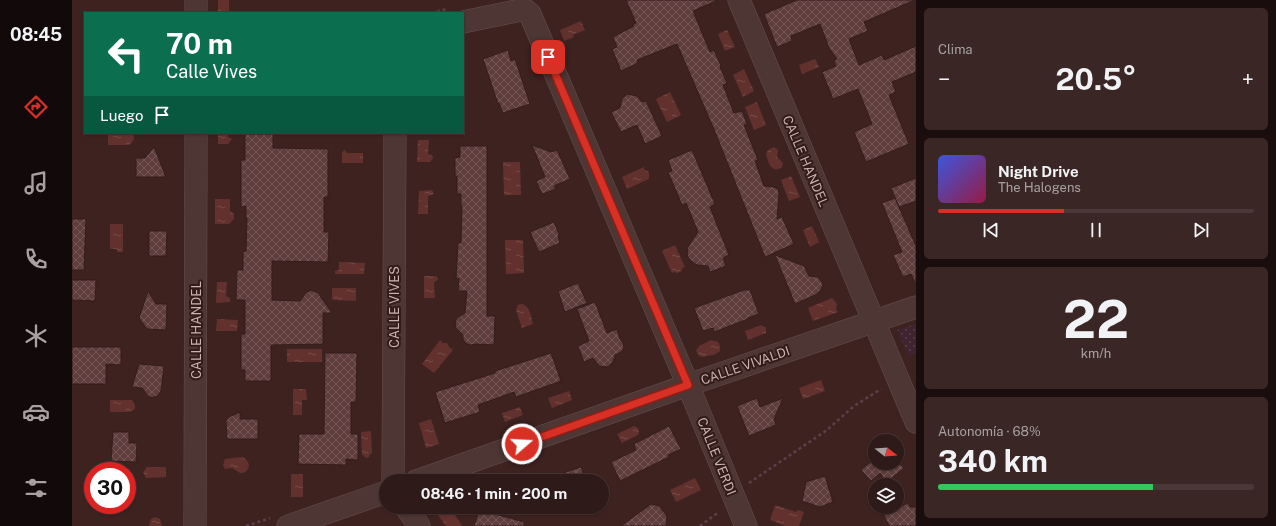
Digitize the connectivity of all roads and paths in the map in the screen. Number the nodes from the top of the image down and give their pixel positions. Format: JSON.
{"nodes":[{"id":1,"x":196,"y":0,"type":"edge"},
{"id":2,"x":739,"y":0,"type":"edge"},
{"id":3,"x":196,"y":12,"type":"edge"},
{"id":4,"x":464,"y":22,"type":"edge"},
{"id":5,"x":196,"y":134,"type":"edge"},
{"id":6,"x":395,"y":134,"type":"edge"},
{"id":7,"x":916,"y":307,"type":"edge"},
{"id":8,"x":873,"y":322,"type":"junction"},
{"id":9,"x":688,"y":385,"type":"junction"},
{"id":10,"x":886,"y":385,"type":"dead end"},
{"id":11,"x":916,"y":422,"type":"edge"},
{"id":12,"x":393,"y":474,"type":"edge"},
{"id":13,"x":436,"y":474,"type":"edge"},
{"id":14,"x":745,"y":486,"type":"dead end"},
{"id":15,"x":379,"y":494,"type":"edge"},
{"id":16,"x":723,"y":510,"type":"dead end"},
{"id":17,"x":411,"y":514,"type":"edge"},
{"id":18,"x":282,"y":521,"type":"edge"},
{"id":19,"x":195,"y":526,"type":"edge"},
{"id":20,"x":246,"y":526,"type":"edge"},
{"id":21,"x":419,"y":526,"type":"edge"},
{"id":22,"x":700,"y":526,"type":"edge"},
{"id":23,"x":746,"y":526,"type":"edge"}],
"edges":[{"from":1,"to":3,"type":"street"},
{"from":2,"to":8,"type":"street","name":"CALLE HANDEL"},
{"from":4,"to":9,"type":"street"},
{"from":5,"to":19,"type":"street","name":"CALLE HANDEL"},
{"from":6,"to":12,"type":"street","name":"CALLE VIVES"},
{"from":7,"to":8,"type":"street","name":"CALLE VIVALDI"},
{"from":8,"to":9,"type":"street","name":"CALLE VIVALDI"},
{"from":8,"to":11,"type":"street","name":"CALLE HANDEL"},
{"from":9,"to":13,"type":"street","name":"CALLE VIVALDI"},
{"from":9,"to":23,"type":"street","name":"CALLE VERDI"},
{"from":10,"to":14,"type":"path"},
{"from":15,"to":18,"type":"street"},
{"from":16,"to":22,"type":"path"},
{"from":17,"to":21,"type":"street"},
{"from":18,"to":20,"type":"path"}]}
